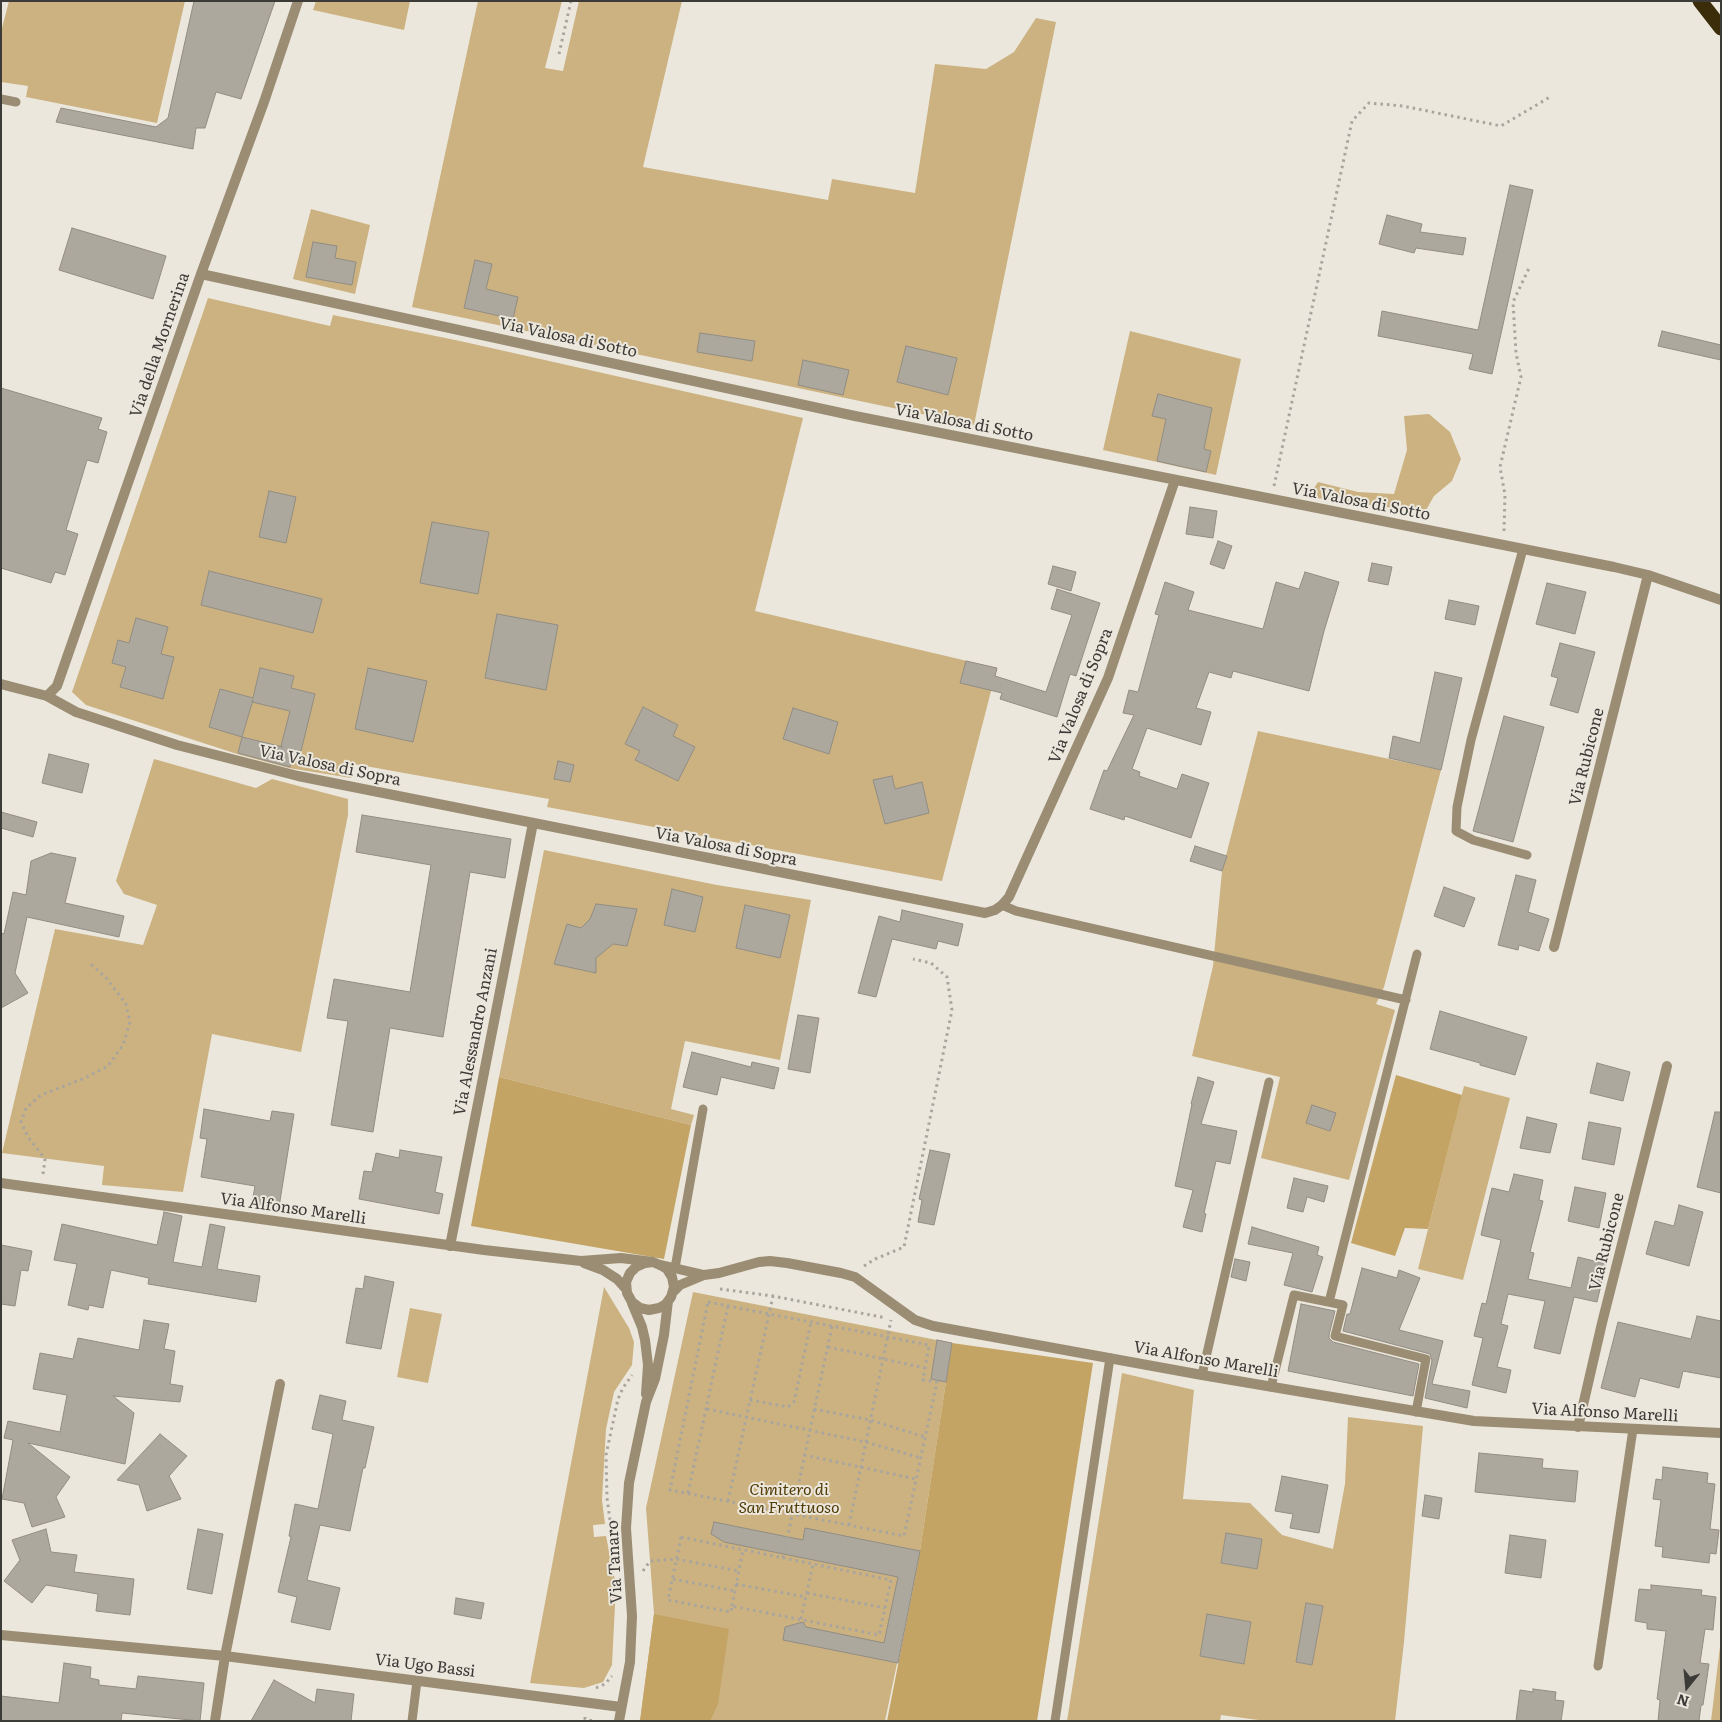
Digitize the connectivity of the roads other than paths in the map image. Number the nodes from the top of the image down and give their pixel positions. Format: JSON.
{"nodes":[{"id":1,"x":298,"y":1,"type":"edge"},
{"id":2,"x":1700,"y":1,"type":"edge"},
{"id":3,"x":1721,"y":28,"type":"edge"},
{"id":4,"x":1,"y":99,"type":"edge"},
{"id":5,"x":16,"y":102,"type":"dead end"},
{"id":6,"x":201,"y":274,"type":"junction"},
{"id":7,"x":1175,"y":480,"type":"junction"},
{"id":8,"x":1523,"y":549,"type":"junction"},
{"id":9,"x":1648,"y":575,"type":"junction"},
{"id":10,"x":1721,"y":600,"type":"edge"},
{"id":11,"x":1,"y":684,"type":"edge"},
{"id":12,"x":47,"y":696,"type":"junction"},
{"id":13,"x":533,"y":823,"type":"junction"},
{"id":14,"x":1528,"y":855,"type":"dead end"},
{"id":15,"x":1002,"y":905,"type":"junction"},
{"id":16,"x":1554,"y":947,"type":"dead end"},
{"id":17,"x":1418,"y":954,"type":"dead end"},
{"id":18,"x":1406,"y":1000,"type":"junction"},
{"id":19,"x":1667,"y":1066,"type":"dead end"},
{"id":20,"x":1269,"y":1082,"type":"dead end"},
{"id":21,"x":703,"y":1109,"type":"dead end"},
{"id":22,"x":1,"y":1183,"type":"edge"},
{"id":23,"x":450,"y":1246,"type":"junction"},
{"id":24,"x":581,"y":1261,"type":"junction"},
{"id":25,"x":656,"y":1263,"type":"junction"},
{"id":26,"x":676,"y":1268,"type":"junction"},
{"id":27,"x":704,"y":1275,"type":"junction"},
{"id":28,"x":626,"y":1289,"type":"junction"},
{"id":29,"x":674,"y":1291,"type":"junction"},
{"id":30,"x":631,"y":1300,"type":"junction"},
{"id":31,"x":668,"y":1301,"type":"junction"},
{"id":32,"x":1329,"y":1302,"type":"junction"},
{"id":33,"x":1110,"y":1358,"type":"junction"},
{"id":34,"x":1202,"y":1375,"type":"junction"},
{"id":35,"x":280,"y":1384,"type":"dead end"},
{"id":36,"x":1271,"y":1387,"type":"junction"},
{"id":37,"x":646,"y":1402,"type":"junction"},
{"id":38,"x":1416,"y":1412,"type":"junction"},
{"id":39,"x":1578,"y":1427,"type":"junction"},
{"id":40,"x":1633,"y":1429,"type":"junction"},
{"id":41,"x":1721,"y":1433,"type":"edge"},
{"id":42,"x":1,"y":1635,"type":"edge"},
{"id":43,"x":224,"y":1656,"type":"junction"},
{"id":44,"x":1598,"y":1666,"type":"dead end"},
{"id":45,"x":417,"y":1680,"type":"junction"},
{"id":46,"x":621,"y":1707,"type":"junction"},
{"id":47,"x":215,"y":1721,"type":"edge"},
{"id":48,"x":412,"y":1721,"type":"edge"},
{"id":49,"x":619,"y":1721,"type":"edge"},
{"id":50,"x":1055,"y":1721,"type":"edge"}],
"edges":[{"from":1,"to":6,"type":"street","name":"Via della Mornerina"},
{"from":2,"to":3,"type":"highway"},
{"from":4,"to":5,"type":"lane"},
{"from":6,"to":7,"type":"street","name":"Via Valosa di Sotto"},
{"from":6,"to":12,"type":"street","name":"Via della Mornerina"},
{"from":7,"to":8,"type":"street","name":"Via Valosa di Sotto"},
{"from":7,"to":15,"type":"street","name":"Via Valosa di Sopra"},
{"from":8,"to":9,"type":"street","name":"Via Valosa di Sotto"},
{"from":8,"to":14,"type":"lane"},
{"from":9,"to":10,"type":"street","name":"Via Valosa di Sotto"},
{"from":9,"to":16,"type":"street","name":"Via Rubicone"},
{"from":11,"to":12,"type":"street","name":"Via Valosa di Sopra"},
{"from":12,"to":13,"type":"street","name":"Via Valosa di Sopra"},
{"from":13,"to":15,"type":"street","name":"Via Valosa di Sopra"},
{"from":13,"to":23,"type":"street","name":"Via Alessandro Anzani"},
{"from":15,"to":18,"type":"lane"},
{"from":17,"to":18,"type":"lane"},
{"from":18,"to":32,"type":"lane"},
{"from":19,"to":39,"type":"street","name":"Via Rubicone"},
{"from":20,"to":34,"type":"lane"},
{"from":21,"to":26,"type":"lane"},
{"from":22,"to":23,"type":"street","name":"Via Alfonso Marelli"},
{"from":23,"to":24,"type":"street","name":"Via Alfonso Marelli"},
{"from":24,"to":25,"type":"street","name":"Via Alfonso Marelli"},
{"from":24,"to":28,"type":"street","name":"Via Alfonso Marelli"},
{"from":25,"to":26,"type":"street","name":"Via Alfonso Marelli"},
{"from":25,"to":28,"type":"street"},
{"from":25,"to":29,"type":"street"},
{"from":26,"to":27,"type":"street","name":"Via Alfonso Marelli"},
{"from":27,"to":29,"type":"street","name":"Via Alfonso Marelli"},
{"from":27,"to":33,"type":"street","name":"Via Alfonso Marelli"},
{"from":28,"to":30,"type":"street","name":"Via Alfonso Marelli"},
{"from":29,"to":31,"type":"street","name":"Via Alfonso Marelli"},
{"from":30,"to":31,"type":"street"},
{"from":30,"to":37,"type":"street","name":"Via Tanaro"},
{"from":31,"to":37,"type":"street","name":"Via Tanaro"},
{"from":32,"to":36,"type":"lane"},
{"from":32,"to":38,"type":"lane"},
{"from":33,"to":34,"type":"street","name":"Via Alfonso Marelli"},
{"from":33,"to":50,"type":"lane"},
{"from":34,"to":36,"type":"street","name":"Via Alfonso Marelli"},
{"from":35,"to":43,"type":"street"},
{"from":36,"to":38,"type":"street","name":"Via Alfonso Marelli"},
{"from":37,"to":46,"type":"street","name":"Via Tanaro"},
{"from":38,"to":39,"type":"street","name":"Via Alfonso Marelli"},
{"from":39,"to":40,"type":"street","name":"Via Alfonso Marelli"},
{"from":40,"to":41,"type":"street","name":"Via Alfonso Marelli"},
{"from":40,"to":44,"type":"lane"},
{"from":42,"to":43,"type":"street","name":"Via Ugo Bassi"},
{"from":43,"to":45,"type":"street","name":"Via Ugo Bassi"},
{"from":43,"to":47,"type":"street"},
{"from":45,"to":46,"type":"street","name":"Via Ugo Bassi"},
{"from":45,"to":48,"type":"lane"},
{"from":46,"to":49,"type":"street","name":"Via Tanaro"}]}
